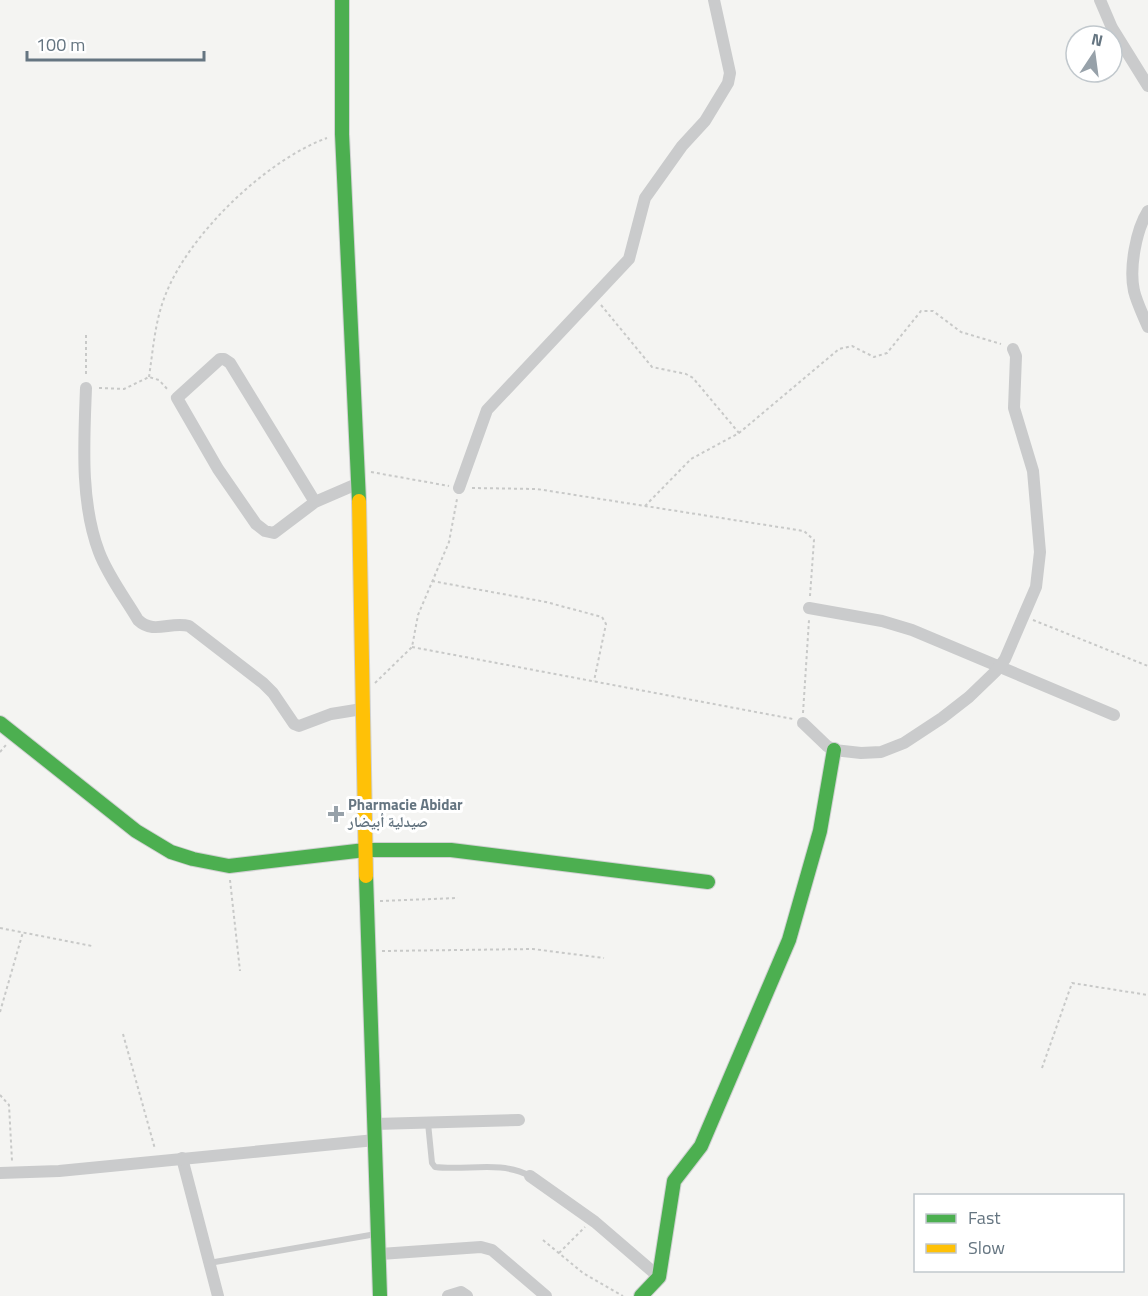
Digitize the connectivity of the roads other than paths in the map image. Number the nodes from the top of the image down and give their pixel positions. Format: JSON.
{"nodes":[{"id":1,"x":342,"y":0,"type":"edge"},
{"id":2,"x":714,"y":0,"type":"edge"},
{"id":3,"x":1100,"y":0,"type":"edge"},
{"id":4,"x":1148,"y":86,"type":"edge"},
{"id":5,"x":1148,"y":211,"type":"edge"},
{"id":6,"x":1148,"y":327,"type":"edge"},
{"id":7,"x":1013,"y":349,"type":"road end"},
{"id":8,"x":86,"y":388,"type":"road end"},
{"id":9,"x":359,"y":477,"type":"junction"},
{"id":10,"x":459,"y":488,"type":"road end"},
{"id":11,"x":315,"y":502,"type":"junction"},
{"id":12,"x":809,"y":608,"type":"road end"},
{"id":13,"x":1000,"y":666,"type":"junction"},
{"id":14,"x":362,"y":709,"type":"junction"},
{"id":15,"x":1114,"y":715,"type":"dead end"},
{"id":16,"x":0,"y":723,"type":"edge"},
{"id":17,"x":803,"y":723,"type":"road end"},
{"id":18,"x":834,"y":750,"type":"junction"},
{"id":19,"x":365,"y":850,"type":"junction"},
{"id":20,"x":708,"y":882,"type":"dead end"},
{"id":21,"x":519,"y":1120,"type":"dead end"},
{"id":22,"x":428,"y":1122,"type":"junction"},
{"id":23,"x":375,"y":1124,"type":"junction"},
{"id":24,"x":375,"y":1140,"type":"junction"},
{"id":25,"x":182,"y":1158,"type":"junction"},
{"id":26,"x":6,"y":1173,"type":"edge"},
{"id":27,"x":530,"y":1176,"type":"joint"},
{"id":28,"x":379,"y":1234,"type":"junction"},
{"id":29,"x":380,"y":1254,"type":"junction"},
{"id":30,"x":208,"y":1263,"type":"junction"},
{"id":31,"x":658,"y":1277,"type":"junction"},
{"id":32,"x":218,"y":1296,"type":"edge"},
{"id":33,"x":380,"y":1296,"type":"edge"},
{"id":34,"x":448,"y":1296,"type":"edge"},
{"id":35,"x":467,"y":1296,"type":"edge"},
{"id":36,"x":546,"y":1296,"type":"edge"},
{"id":37,"x":641,"y":1296,"type":"edge"}],
"edges":[{"from":1,"to":9,"type":"street"},
{"from":2,"to":10,"type":"street"},
{"from":3,"to":4,"type":"street"},
{"from":5,"to":6,"type":"street"},
{"from":7,"to":13,"type":"street"},
{"from":8,"to":14,"type":"street"},
{"from":9,"to":11,"type":"street"},
{"from":9,"to":14,"type":"street"},
{"from":11,"to":11,"type":"street"},
{"from":12,"to":13,"type":"street"},
{"from":13,"to":15,"type":"street"},
{"from":13,"to":18,"type":"street"},
{"from":14,"to":19,"type":"street"},
{"from":16,"to":19,"type":"street"},
{"from":17,"to":18,"type":"street"},
{"from":18,"to":31,"type":"street"},
{"from":19,"to":20,"type":"street"},
{"from":19,"to":23,"type":"street"},
{"from":21,"to":22,"type":"street"},
{"from":22,"to":23,"type":"street"},
{"from":22,"to":27,"type":"lane"},
{"from":23,"to":24,"type":"street"},
{"from":24,"to":25,"type":"street"},
{"from":24,"to":28,"type":"street"},
{"from":25,"to":26,"type":"street"},
{"from":25,"to":30,"type":"street"},
{"from":27,"to":31,"type":"street"},
{"from":28,"to":29,"type":"street"},
{"from":28,"to":30,"type":"lane"},
{"from":29,"to":33,"type":"street"},
{"from":29,"to":36,"type":"street"},
{"from":30,"to":32,"type":"street"},
{"from":31,"to":37,"type":"street"},
{"from":34,"to":35,"type":"street"}]}
